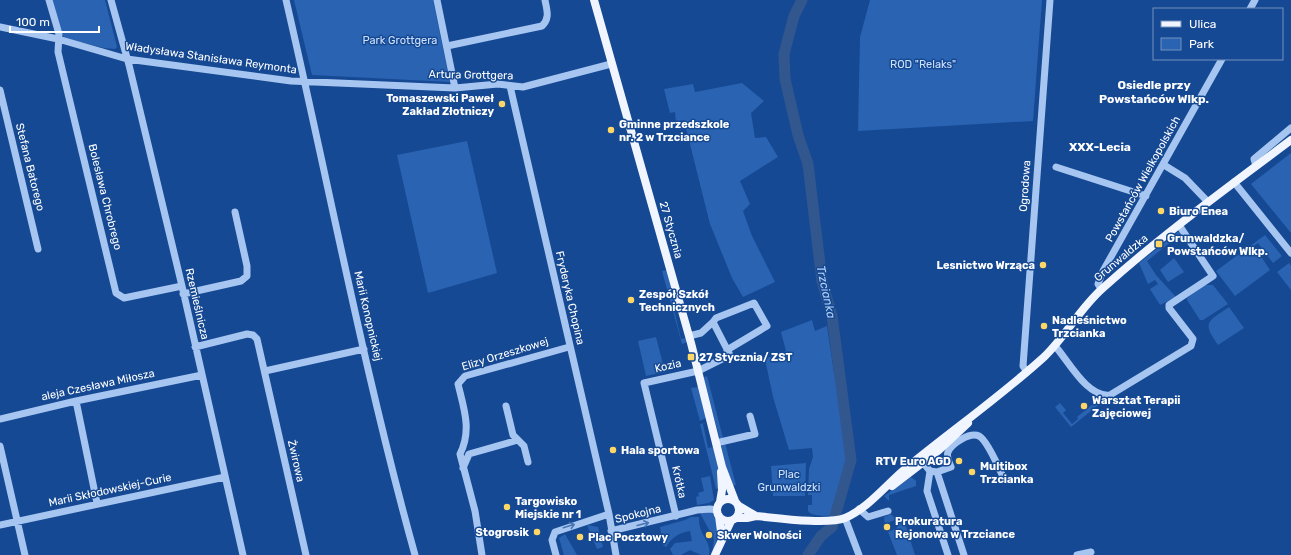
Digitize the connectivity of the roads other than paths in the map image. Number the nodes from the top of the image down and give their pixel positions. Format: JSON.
{"nodes":[{"id":1,"x":48,"y":0,"type":"edge"},
{"id":2,"x":111,"y":0,"type":"edge"},
{"id":3,"x":286,"y":0,"type":"edge"},
{"id":4,"x":438,"y":0,"type":"edge"},
{"id":5,"x":545,"y":0,"type":"edge"},
{"id":6,"x":594,"y":0,"type":"edge"},
{"id":7,"x":1050,"y":0,"type":"edge"},
{"id":8,"x":0,"y":27,"type":"edge"},
{"id":9,"x":58,"y":40,"type":"junction"},
{"id":10,"x":447,"y":46,"type":"junction"},
{"id":11,"x":127,"y":59,"type":"junction"},
{"id":12,"x":1221,"y":60,"type":"edge"},
{"id":13,"x":611,"y":64,"type":"junction"},
{"id":14,"x":303,"y":80,"type":"junction"},
{"id":15,"x":510,"y":86,"type":"junction"},
{"id":16,"x":455,"y":88,"type":"junction"},
{"id":17,"x":0,"y":90,"type":"edge"},
{"id":18,"x":1291,"y":128,"type":"edge"},
{"id":19,"x":1291,"y":140,"type":"edge"},
{"id":20,"x":1164,"y":165,"type":"junction"},
{"id":21,"x":1256,"y":166,"type":"junction"},
{"id":22,"x":1056,"y":167,"type":"dead end"},
{"id":23,"x":1234,"y":182,"type":"junction"},
{"id":24,"x":1146,"y":196,"type":"junction"},
{"id":25,"x":1208,"y":202,"type":"junction"},
{"id":26,"x":235,"y":212,"type":"dead end"},
{"id":27,"x":1179,"y":224,"type":"junction"},
{"id":28,"x":38,"y":249,"type":"dead end"},
{"id":29,"x":1291,"y":253,"type":"edge"},
{"id":30,"x":182,"y":286,"type":"junction"},
{"id":31,"x":1101,"y":288,"type":"junction"},
{"id":32,"x":183,"y":294,"type":"junction"},
{"id":33,"x":713,"y":322,"type":"junction"},
{"id":34,"x":689,"y":336,"type":"junction"},
{"id":35,"x":1055,"y":346,"type":"junction"},
{"id":36,"x":195,"y":347,"type":"junction"},
{"id":37,"x":569,"y":347,"type":"junction"},
{"id":38,"x":364,"y":349,"type":"junction"},
{"id":39,"x":727,"y":350,"type":"junction"},
{"id":40,"x":265,"y":371,"type":"junction"},
{"id":41,"x":698,"y":371,"type":"junction"},
{"id":42,"x":1027,"y":372,"type":"junction"},
{"id":43,"x":202,"y":375,"type":"junction"},
{"id":44,"x":644,"y":383,"type":"joint"},
{"id":45,"x":76,"y":400,"type":"junction"},
{"id":46,"x":506,"y":406,"type":"dead end"},
{"id":47,"x":980,"y":410,"type":"junction"},
{"id":48,"x":750,"y":416,"type":"dead end"},
{"id":49,"x":0,"y":419,"type":"edge"},
{"id":50,"x":518,"y":440,"type":"junction"},
{"id":51,"x":466,"y":442,"type":"junction"},
{"id":52,"x":716,"y":443,"type":"junction"},
{"id":53,"x":0,"y":446,"type":"edge"},
{"id":54,"x":469,"y":454,"type":"junction"},
{"id":55,"x":921,"y":460,"type":"junction"},
{"id":56,"x":528,"y":462,"type":"dead end"},
{"id":57,"x":722,"y":467,"type":"junction"},
{"id":58,"x":463,"y":468,"type":"junction"},
{"id":59,"x":933,"y":471,"type":"junction"},
{"id":60,"x":225,"y":477,"type":"junction"},
{"id":61,"x":1004,"y":479,"type":"dead end"},
{"id":62,"x":97,"y":503,"type":"junction"},
{"id":63,"x":737,"y":504,"type":"junction"},
{"id":64,"x":859,"y":509,"type":"junction"},
{"id":65,"x":718,"y":510,"type":"junction"},
{"id":66,"x":888,"y":512,"type":"dead end"},
{"id":67,"x":609,"y":514,"type":"junction"},
{"id":68,"x":676,"y":516,"type":"junction"},
{"id":69,"x":756,"y":516,"type":"junction"},
{"id":70,"x":842,"y":519,"type":"junction"},
{"id":71,"x":734,"y":520,"type":"junction"},
{"id":72,"x":17,"y":521,"type":"junction"},
{"id":73,"x":0,"y":525,"type":"edge"},
{"id":74,"x":611,"y":532,"type":"junction"},
{"id":75,"x":722,"y":539,"type":"junction"},
{"id":76,"x":1091,"y":552,"type":"dead end"},
{"id":77,"x":25,"y":555,"type":"edge"},
{"id":78,"x":243,"y":555,"type":"edge"},
{"id":79,"x":306,"y":555,"type":"edge"},
{"id":80,"x":414,"y":555,"type":"edge"},
{"id":81,"x":482,"y":555,"type":"edge"},
{"id":82,"x":556,"y":555,"type":"edge"},
{"id":83,"x":616,"y":555,"type":"edge"},
{"id":84,"x":716,"y":555,"type":"edge"},
{"id":85,"x":859,"y":555,"type":"edge"},
{"id":86,"x":948,"y":555,"type":"edge"},
{"id":87,"x":964,"y":555,"type":"edge"},
{"id":88,"x":1077,"y":555,"type":"edge"}],
"edges":[{"from":1,"to":9,"type":"street","name":"Bolesława Chrobrego"},
{"from":2,"to":11,"type":"street","name":"Rzemieślnicza"},
{"from":3,"to":14,"type":"street","name":"Marii Konopnickiej"},
{"from":4,"to":10,"type":"street"},
{"from":5,"to":10,"type":"street"},
{"from":6,"to":13,"type":"main road","name":"27 Stycznia"},
{"from":7,"to":42,"type":"street","name":"Ogrodowa"},
{"from":8,"to":9,"type":"street","name":"Władysława Stanisława Reymonta"},
{"from":9,"to":11,"type":"street","name":"Władysława Stanisława Reymonta"},
{"from":9,"to":30,"type":"street","name":"Bolesława Chrobrego"},
{"from":10,"to":16,"type":"street"},
{"from":11,"to":14,"type":"street","name":"Władysława Stanisława Reymonta"},
{"from":11,"to":30,"type":"street","name":"Rzemieślnicza"},
{"from":12,"to":20,"type":"street","name":"Powstańców Wielkopolskich"},
{"from":13,"to":15,"type":"street","name":"Artura Grottgera"},
{"from":13,"to":34,"type":"main road","name":"27 Stycznia"},
{"from":14,"to":16,"type":"street","name":"Artura Grottgera"},
{"from":14,"to":38,"type":"street","name":"Marii Konopnickiej"},
{"from":15,"to":16,"type":"street","name":"Artura Grottgera"},
{"from":15,"to":37,"type":"street","name":"Fryderyka Chopina"},
{"from":17,"to":28,"type":"street","name":"Stefana Batorego"},
{"from":18,"to":21,"type":"street"},
{"from":19,"to":21,"type":"main road","name":"Grunwaldzka"},
{"from":20,"to":24,"type":"street","name":"Powstańców Wielkopolskich"},
{"from":20,"to":25,"type":"street"},
{"from":21,"to":23,"type":"main road","name":"Grunwaldzka"},
{"from":22,"to":24,"type":"street"},
{"from":23,"to":25,"type":"main road","name":"Grunwaldzka"},
{"from":23,"to":29,"type":"street"},
{"from":24,"to":31,"type":"street","name":"Powstańców Wielkopolskich"},
{"from":25,"to":27,"type":"main road","name":"Grunwaldzka"},
{"from":26,"to":32,"type":"street"},
{"from":27,"to":31,"type":"main road","name":"Grunwaldzka"},
{"from":27,"to":35,"type":"street"},
{"from":30,"to":32,"type":"street","name":"Rzemieślnicza"},
{"from":31,"to":35,"type":"main road","name":"Grunwaldzka"},
{"from":32,"to":36,"type":"street","name":"Rzemieślnicza"},
{"from":33,"to":34,"type":"street"},
{"from":33,"to":39,"type":"street"},
{"from":33,"to":39,"type":"street"},
{"from":34,"to":41,"type":"main road","name":"27 Stycznia"},
{"from":35,"to":42,"type":"main road","name":"Grunwaldzka"},
{"from":36,"to":40,"type":"street","name":"Żwirowa"},
{"from":36,"to":43,"type":"street","name":"Rzemieślnicza"},
{"from":37,"to":51,"type":"street","name":"Elizy Orzeszkowej"},
{"from":37,"to":67,"type":"street","name":"Fryderyka Chopina"},
{"from":38,"to":40,"type":"street"},
{"from":38,"to":80,"type":"street","name":"Marii Konopnickiej"},
{"from":39,"to":41,"type":"street","name":"Kozia"},
{"from":40,"to":79,"type":"street","name":"Żwirowa"},
{"from":41,"to":44,"type":"street","name":"Kozia"},
{"from":41,"to":52,"type":"main road","name":"27 Stycznia"},
{"from":42,"to":47,"type":"main road","name":"Grunwaldzka"},
{"from":43,"to":45,"type":"street","name":"aleja Czesława Miłosza"},
{"from":43,"to":60,"type":"street","name":"Rzemieślnicza"},
{"from":44,"to":68,"type":"street","name":"Krótka"},
{"from":45,"to":49,"type":"street","name":"aleja Czesława Miłosza"},
{"from":45,"to":62,"type":"street"},
{"from":46,"to":50,"type":"street"},
{"from":47,"to":55,"type":"main road","name":"Grunwaldzka"},
{"from":47,"to":55,"type":"main road","name":"Grunwaldzka"},
{"from":48,"to":52,"type":"street"},
{"from":50,"to":54,"type":"street"},
{"from":50,"to":56,"type":"street"},
{"from":51,"to":54,"type":"street"},
{"from":51,"to":58,"type":"street","name":"Elizy Orzeszkowej"},
{"from":52,"to":57,"type":"main road","name":"27 Stycznia"},
{"from":53,"to":72,"type":"street"},
{"from":54,"to":58,"type":"street"},
{"from":55,"to":59,"type":"street"},
{"from":55,"to":64,"type":"main road","name":"Grunwaldzka"},
{"from":57,"to":63,"type":"main road","name":"27 Stycznia"},
{"from":57,"to":65,"type":"main road","name":"27 Stycznia"},
{"from":58,"to":81,"type":"street","name":"Elizy Orzeszkowej"},
{"from":59,"to":61,"type":"street"},
{"from":59,"to":86,"type":"street"},
{"from":59,"to":87,"type":"street"},
{"from":60,"to":62,"type":"street","name":"Marii Skłodowskiej-Curie"},
{"from":60,"to":78,"type":"street","name":"Rzemieślnicza"},
{"from":62,"to":72,"type":"street","name":"Marii Skłodowskiej-Curie"},
{"from":63,"to":65,"type":"main road"},
{"from":63,"to":69,"type":"main road"},
{"from":63,"to":71,"type":"main road"},
{"from":64,"to":66,"type":"street"},
{"from":64,"to":70,"type":"main road","name":"Grunwaldzka"},
{"from":65,"to":68,"type":"street","name":"Spokojna"},
{"from":65,"to":71,"type":"main road"},
{"from":65,"to":75,"type":"main road","name":"27 Stycznia"},
{"from":67,"to":74,"type":"street"},
{"from":82,"to":67,"type":"street","one_way":true},
{"from":74,"to":68,"type":"street","name":"Spokojna","one_way":true},
{"from":69,"to":70,"type":"main road"},
{"from":69,"to":71,"type":"main road"},
{"from":70,"to":85,"type":"street"},
{"from":71,"to":75,"type":"main road"},
{"from":72,"to":73,"type":"street","name":"Marii Skłodowskiej-Curie"},
{"from":72,"to":77,"type":"street"},
{"from":74,"to":83,"type":"street"},
{"from":75,"to":84,"type":"main road"},
{"from":76,"to":88,"type":"street"}]}
